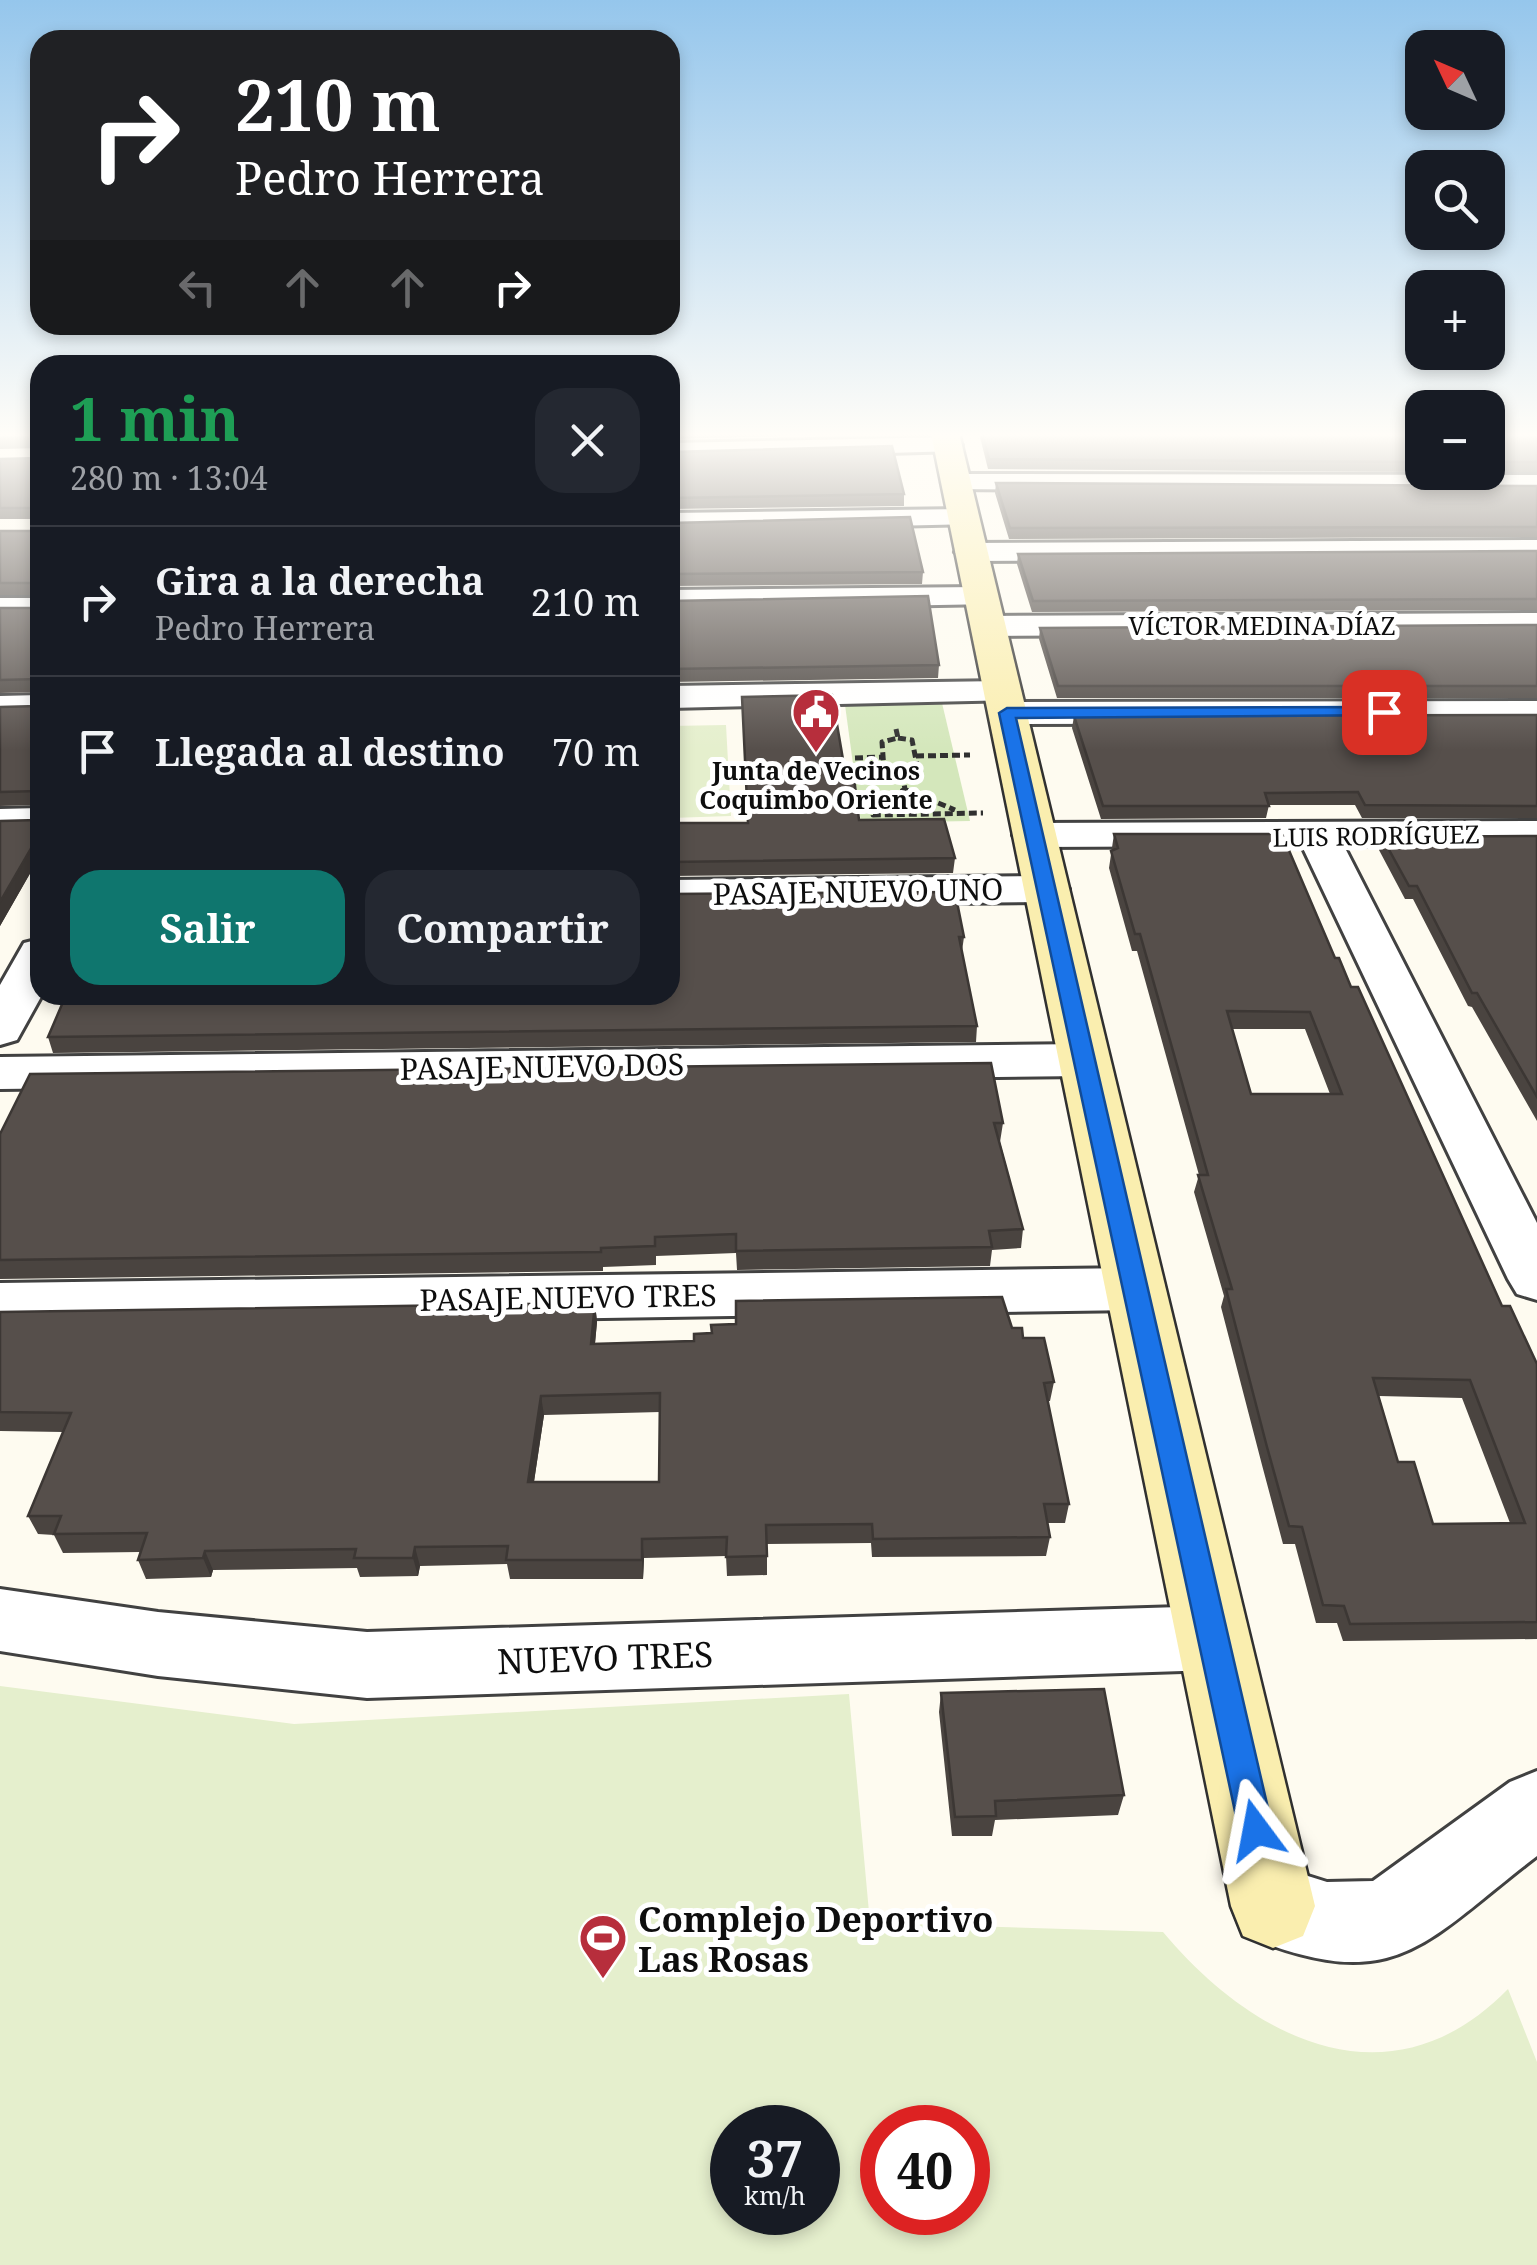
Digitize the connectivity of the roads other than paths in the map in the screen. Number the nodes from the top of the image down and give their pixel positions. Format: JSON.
{"nodes":[{"id":1,"x":902,"y":539,"type":"edge"},
{"id":2,"x":969,"y":539,"type":"edge"},
{"id":3,"x":1059,"y":539,"type":"edge"},
{"id":4,"x":1332,"y":539,"type":"edge"},
{"id":5,"x":1537,"y":548,"type":"edge"},
{"id":6,"x":680,"y":597,"type":"edge"},
{"id":7,"x":0,"y":608,"type":"edge"},
{"id":8,"x":30,"y":608,"type":"edge"},
{"id":9,"x":1537,"y":624,"type":"edge"},
{"id":10,"x":680,"y":697,"type":"edge"},
{"id":11,"x":1005,"y":703,"type":"junction"},
{"id":12,"x":30,"y":706,"type":"edge"},
{"id":13,"x":0,"y":707,"type":"edge"},
{"id":14,"x":1537,"y":712,"type":"edge"},
{"id":15,"x":30,"y":820,"type":"edge"},
{"id":16,"x":0,"y":821,"type":"edge"},
{"id":17,"x":1032,"y":824,"type":"junction"},
{"id":18,"x":1537,"y":833,"type":"edge"},
{"id":19,"x":1318,"y":836,"type":"junction"},
{"id":20,"x":1046,"y":889,"type":"junction"},
{"id":21,"x":680,"y":893,"type":"edge"},
{"id":22,"x":22,"y":971,"type":"edge"},
{"id":23,"x":0,"y":1030,"type":"edge"},
{"id":24,"x":1084,"y":1060,"type":"junction"},
{"id":25,"x":0,"y":1074,"type":"edge"},
{"id":26,"x":1537,"y":1279,"type":"edge"},
{"id":27,"x":1136,"y":1289,"type":"junction"},
{"id":28,"x":0,"y":1304,"type":"edge"},
{"id":29,"x":0,"y":1620,"type":"edge"},
{"id":30,"x":1214,"y":1638,"type":"junction"},
{"id":31,"x":1537,"y":1809,"type":"edge"},
{"id":32,"x":1273,"y":1906,"type":"joint"}],
"edges":[{"from":1,"to":6,"type":"street"},
{"from":2,"to":11,"type":"street"},
{"from":3,"to":9,"type":"street","name":"VÍCTOR MEDINA DÍAZ"},
{"from":4,"to":5,"type":"street"},
{"from":7,"to":8,"type":"street"},
{"from":10,"to":11,"type":"street"},
{"from":11,"to":14,"type":"street"},
{"from":11,"to":17,"type":"street"},
{"from":12,"to":13,"type":"street"},
{"from":15,"to":16,"type":"street"},
{"from":17,"to":19,"type":"street","name":"LUIS RODRÍGUEZ"},
{"from":17,"to":20,"type":"street"},
{"from":18,"to":19,"type":"street","name":"LUIS RODRÍGUEZ"},
{"from":19,"to":26,"type":"street"},
{"from":20,"to":21,"type":"street","name":"PASAJE NUEVO UNO"},
{"from":20,"to":24,"type":"street"},
{"from":22,"to":23,"type":"street"},
{"from":24,"to":25,"type":"street","name":"PASAJE NUEVO DOS"},
{"from":24,"to":27,"type":"street"},
{"from":27,"to":28,"type":"street","name":"PASAJE NUEVO TRES"},
{"from":27,"to":30,"type":"street"},
{"from":29,"to":30,"type":"street","name":"NUEVO TRES"},
{"from":30,"to":32,"type":"street"},
{"from":31,"to":32,"type":"street"}]}
